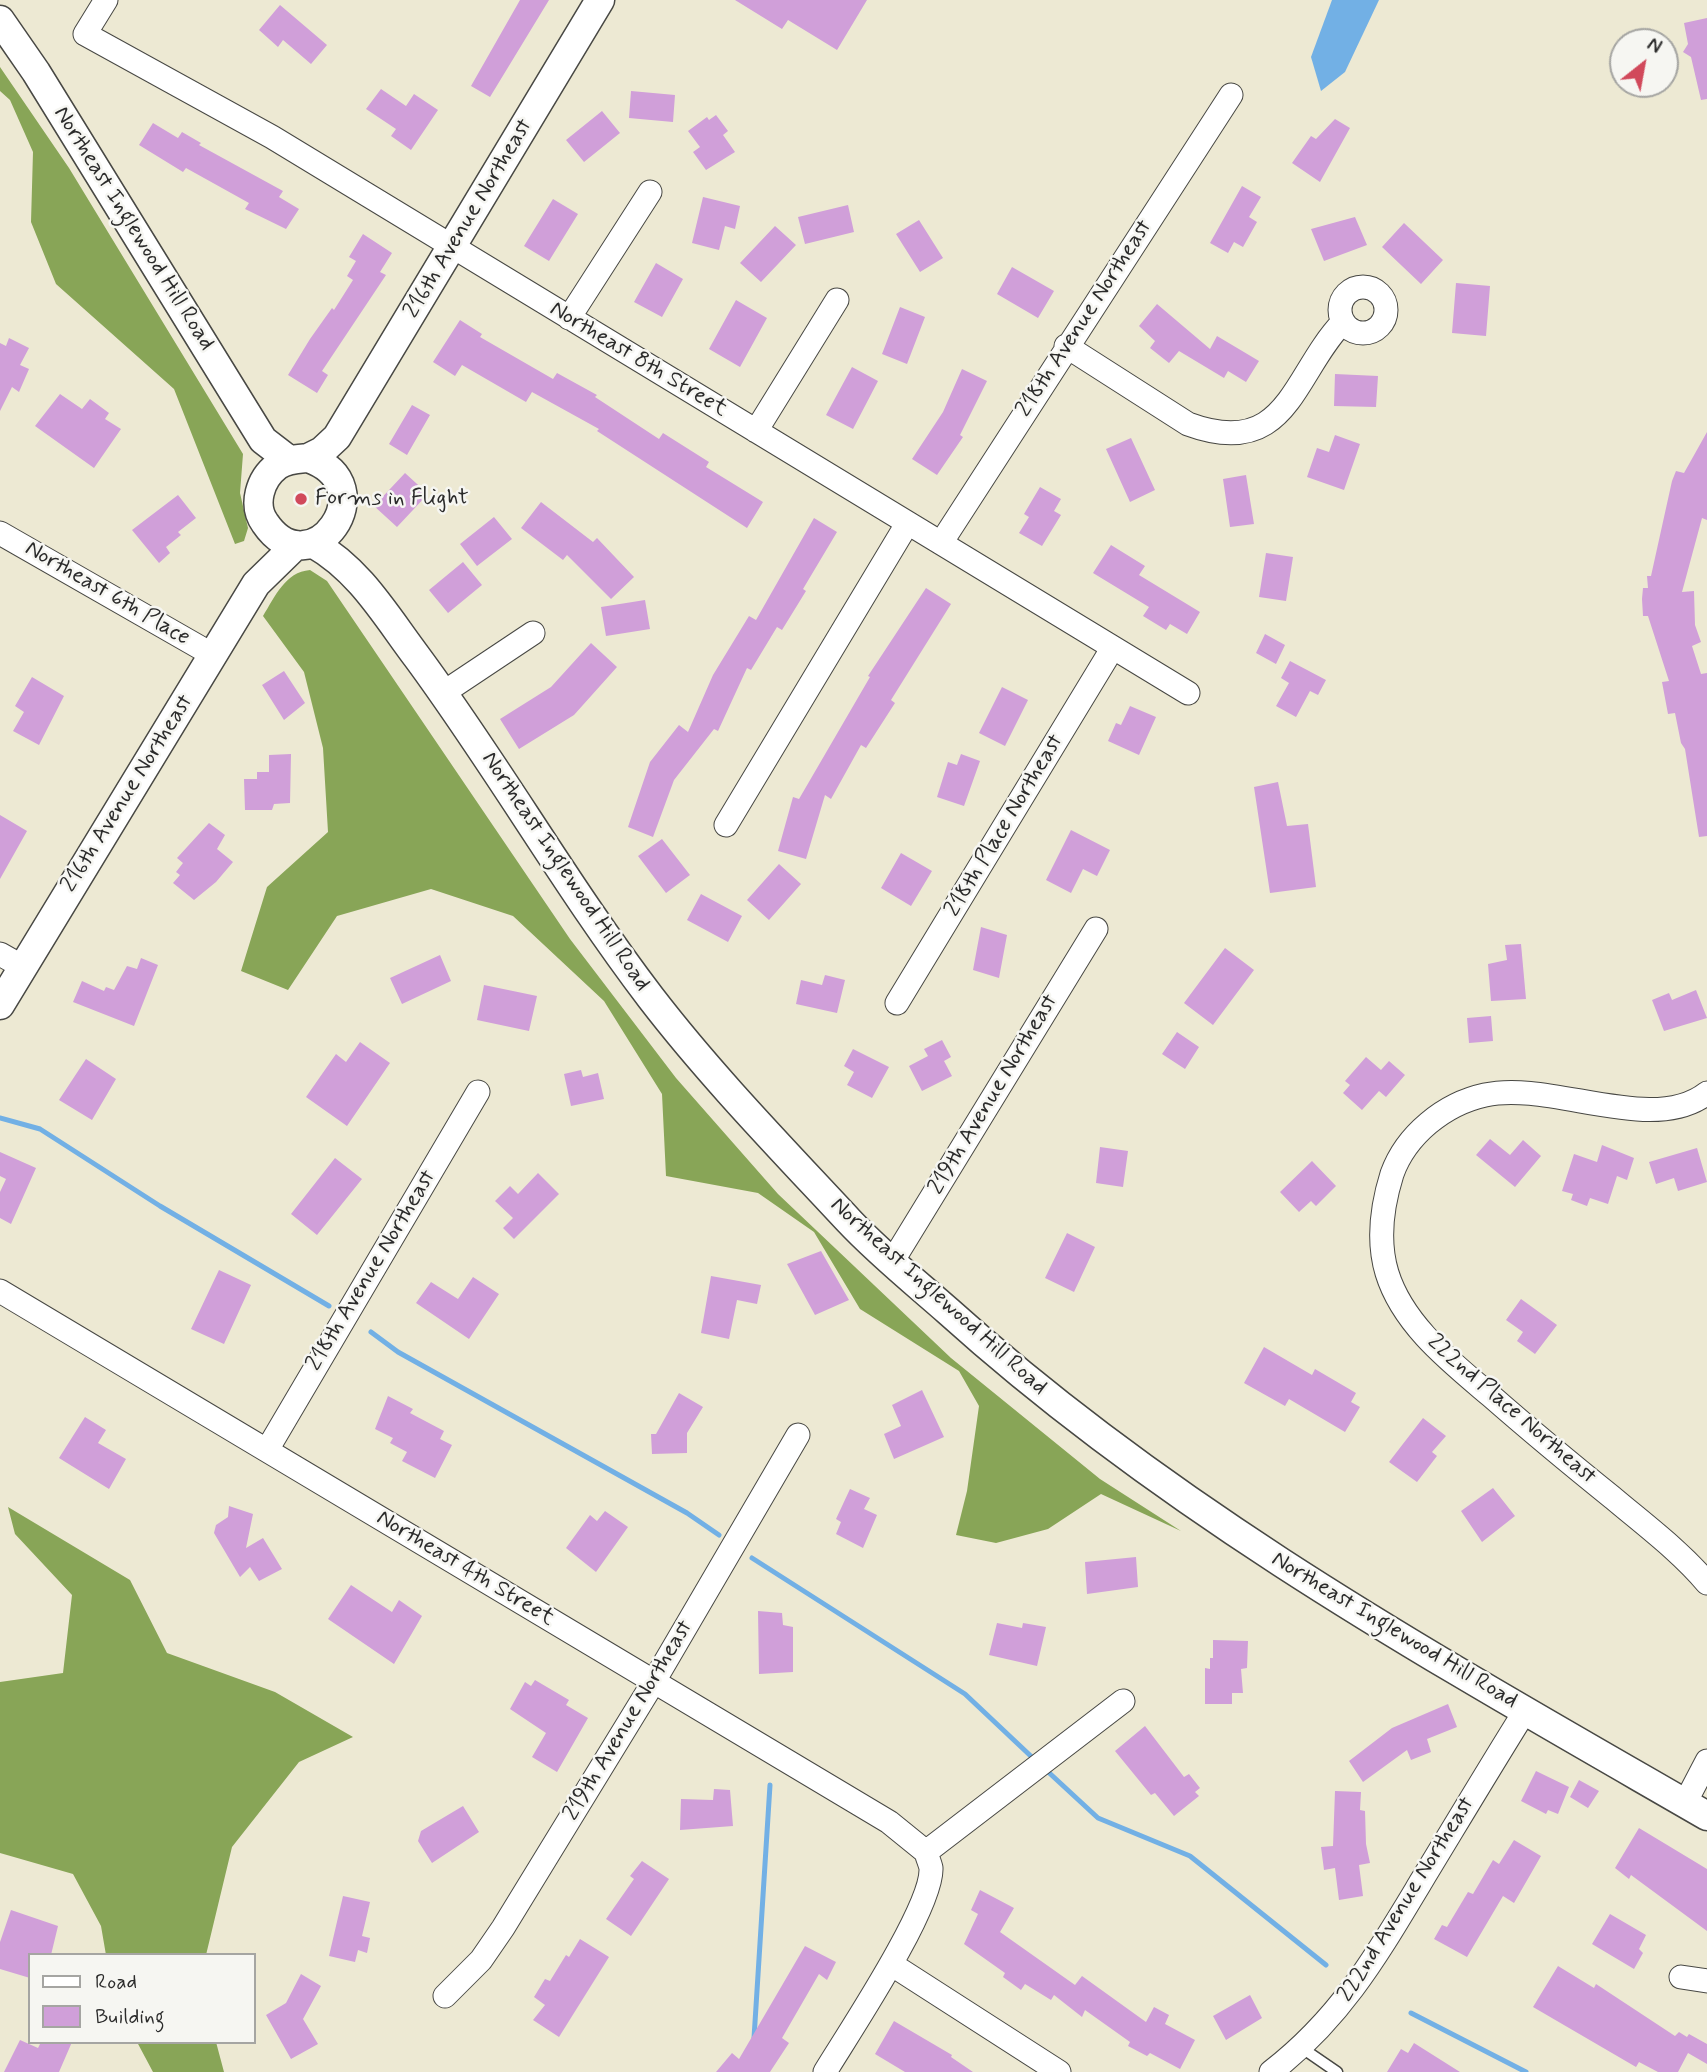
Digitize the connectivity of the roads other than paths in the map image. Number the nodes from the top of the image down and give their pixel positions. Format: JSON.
{"nodes":[{"id":1,"x":106,"y":0,"type":"edge"},
{"id":2,"x":600,"y":0,"type":"edge"},
{"id":3,"x":0,"y":20,"type":"edge"},
{"id":4,"x":1231,"y":95,"type":"dead end"},
{"id":5,"x":650,"y":192,"type":"dead end"},
{"id":6,"x":453,"y":247,"type":"junction"},
{"id":7,"x":837,"y":300,"type":"dead end"},
{"id":8,"x":569,"y":318,"type":"junction"},
{"id":9,"x":1343,"y":321,"type":"dead end"},
{"id":10,"x":1066,"y":346,"type":"junction"},
{"id":11,"x":756,"y":432,"type":"junction"},
{"id":12,"x":337,"y":437,"type":"junction"},
{"id":13,"x":263,"y":440,"type":"junction"},
{"id":14,"x":298,"y":459,"type":"junction"},
{"id":15,"x":336,"y":476,"type":"junction"},
{"id":16,"x":261,"y":485,"type":"junction"},
{"id":17,"x":340,"y":517,"type":"junction"},
{"id":18,"x":263,"y":522,"type":"junction"},
{"id":19,"x":907,"y":524,"type":"junction"},
{"id":20,"x":0,"y":533,"type":"edge"},
{"id":21,"x":941,"y":543,"type":"junction"},
{"id":22,"x":305,"y":545,"type":"junction"},
{"id":23,"x":356,"y":575,"type":"junction"},
{"id":24,"x":256,"y":584,"type":"junction"},
{"id":25,"x":533,"y":633,"type":"dead end"},
{"id":26,"x":1112,"y":649,"type":"junction"},
{"id":27,"x":214,"y":655,"type":"junction"},
{"id":28,"x":443,"y":693,"type":"junction"},
{"id":29,"x":1188,"y":693,"type":"dead end"},
{"id":30,"x":726,"y":825,"type":"dead end"},
{"id":31,"x":1096,"y":929,"type":"dead end"},
{"id":32,"x":11,"y":960,"type":"edge"},
{"id":33,"x":897,"y":1003,"type":"dead end"},
{"id":34,"x":0,"y":1005,"type":"edge"},
{"id":35,"x":478,"y":1093,"type":"dead end"},
{"id":36,"x":1707,"y":1093,"type":"edge"},
{"id":37,"x":892,"y":1262,"type":"junction"},
{"id":38,"x":0,"y":1291,"type":"edge"},
{"id":39,"x":798,"y":1435,"type":"dead end"},
{"id":40,"x":267,"y":1450,"type":"junction"},
{"id":41,"x":1707,"y":1583,"type":"edge"},
{"id":42,"x":653,"y":1683,"type":"junction"},
{"id":43,"x":1123,"y":1701,"type":"dead end"},
{"id":44,"x":1525,"y":1711,"type":"junction"},
{"id":45,"x":1707,"y":1761,"type":"edge"},
{"id":46,"x":1696,"y":1810,"type":"edge"},
{"id":47,"x":926,"y":1852,"type":"junction"},
{"id":48,"x":891,"y":1964,"type":"junction"},
{"id":49,"x":1681,"y":1977,"type":"dead end"},
{"id":50,"x":1707,"y":1980,"type":"edge"},
{"id":51,"x":445,"y":1996,"type":"dead end"},
{"id":52,"x":1301,"y":2048,"type":"junction"},
{"id":53,"x":825,"y":2072,"type":"edge"},
{"id":54,"x":1059,"y":2072,"type":"edge"},
{"id":55,"x":1270,"y":2072,"type":"edge"},
{"id":56,"x":1338,"y":2072,"type":"edge"}],
"edges":[{"from":1,"to":6,"type":"street","name":"Northeast 8th Street"},
{"from":2,"to":6,"type":"street","name":"216th Avenue Northeast"},
{"from":3,"to":13,"type":"street","name":"Northeast Inglewood Hill Road"},
{"from":4,"to":10,"type":"street","name":"218th Avenue Northeast"},
{"from":5,"to":8,"type":"street"},
{"from":6,"to":8,"type":"street","name":"Northeast 8th Street"},
{"from":6,"to":12,"type":"street","name":"216th Avenue Northeast"},
{"from":7,"to":11,"type":"street"},
{"from":8,"to":11,"type":"street","name":"Northeast 8th Street"},
{"from":9,"to":10,"type":"street"},
{"from":10,"to":21,"type":"street","name":"218th Avenue Northeast"},
{"from":11,"to":19,"type":"street","name":"Northeast 8th Street"},
{"from":12,"to":14,"type":"street","name":"216th Avenue Northeast"},
{"from":12,"to":15,"type":"street","name":"216th Avenue Northeast"},
{"from":13,"to":14,"type":"street","name":"Northeast Inglewood Hill Road"},
{"from":13,"to":16,"type":"street"},
{"from":14,"to":15,"type":"street"},
{"from":14,"to":16,"type":"street"},
{"from":15,"to":17,"type":"street"},
{"from":16,"to":18,"type":"street"},
{"from":17,"to":22,"type":"street"},
{"from":17,"to":23,"type":"street","name":"Northeast Inglewood Hill Road"},
{"from":18,"to":22,"type":"street"},
{"from":18,"to":24,"type":"street","name":"216th Avenue Northeast"},
{"from":19,"to":21,"type":"street","name":"Northeast 8th Street"},
{"from":19,"to":30,"type":"street"},
{"from":20,"to":27,"type":"street","name":"Northeast 6th Place"},
{"from":21,"to":26,"type":"street","name":"Northeast 8th Street"},
{"from":22,"to":23,"type":"street","name":"Northeast Inglewood Hill Road"},
{"from":22,"to":24,"type":"street","name":"216th Avenue Northeast"},
{"from":23,"to":28,"type":"street","name":"Northeast Inglewood Hill Road"},
{"from":24,"to":27,"type":"street","name":"216th Avenue Northeast"},
{"from":25,"to":28,"type":"street"},
{"from":26,"to":29,"type":"street","name":"Northeast 8th Street"},
{"from":26,"to":33,"type":"street","name":"218th Place Northeast"},
{"from":27,"to":32,"type":"street","name":"216th Avenue Northeast"},
{"from":28,"to":37,"type":"street","name":"Northeast Inglewood Hill Road"},
{"from":31,"to":37,"type":"street","name":"219th Avenue Northeast"},
{"from":32,"to":34,"type":"street","name":"216th Avenue Northeast"},
{"from":35,"to":40,"type":"street","name":"218th Avenue Northeast"},
{"from":36,"to":41,"type":"street","name":"222nd Place Northeast"},
{"from":37,"to":44,"type":"street","name":"Northeast Inglewood Hill Road"},
{"from":38,"to":40,"type":"street","name":"Northeast 4th Street"},
{"from":39,"to":42,"type":"street","name":"219th Avenue Northeast"},
{"from":40,"to":42,"type":"street","name":"Northeast 4th Street"},
{"from":42,"to":47,"type":"street","name":"Northeast 4th Street"},
{"from":42,"to":51,"type":"street","name":"219th Avenue Northeast"},
{"from":43,"to":47,"type":"street"},
{"from":44,"to":46,"type":"street","name":"Northeast Inglewood Hill Road"},
{"from":44,"to":52,"type":"street","name":"222nd Avenue Northeast"},
{"from":45,"to":46,"type":"street"},
{"from":47,"to":48,"type":"street"},
{"from":48,"to":53,"type":"street"},
{"from":48,"to":54,"type":"street"},
{"from":49,"to":50,"type":"street"},
{"from":52,"to":55,"type":"street","name":"222nd Avenue Northeast"},
{"from":52,"to":56,"type":"lane"}]}
